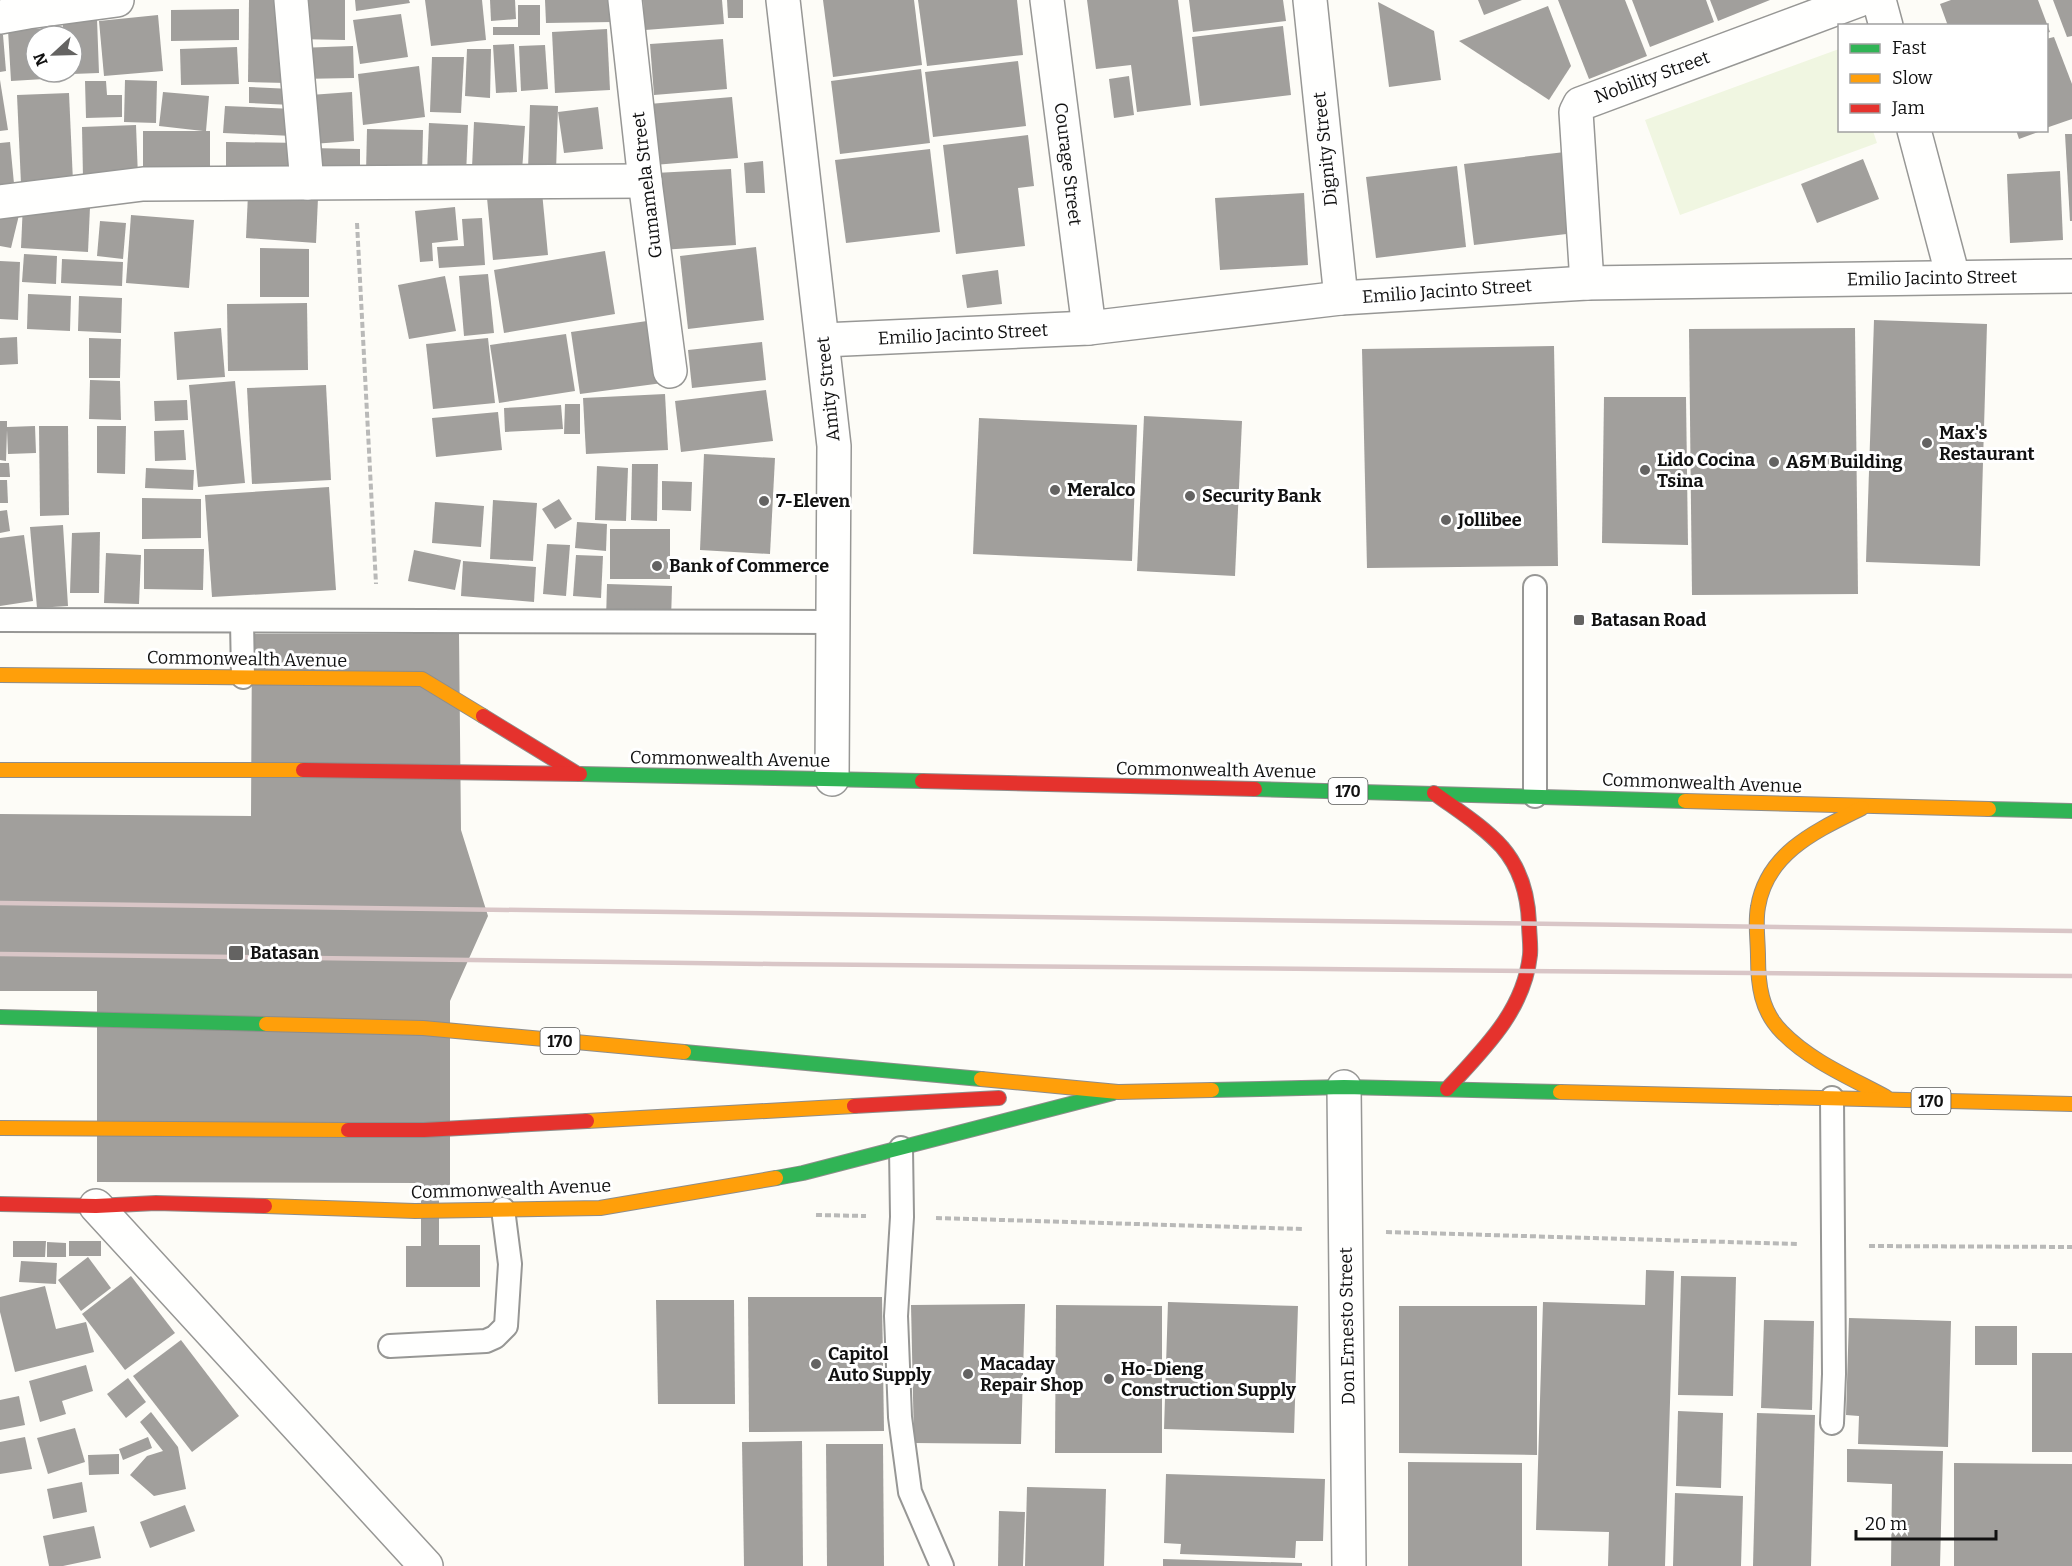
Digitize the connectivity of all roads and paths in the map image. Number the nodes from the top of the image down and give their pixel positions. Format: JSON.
{"nodes":[{"id":1,"x":117,"y":0,"type":"edge"},
{"id":2,"x":291,"y":0,"type":"edge"},
{"id":3,"x":626,"y":0,"type":"edge"},
{"id":4,"x":783,"y":0,"type":"edge"},
{"id":5,"x":1047,"y":0,"type":"edge"},
{"id":6,"x":1310,"y":0,"type":"edge"},
{"id":7,"x":1859,"y":0,"type":"edge"},
{"id":8,"x":1879,"y":0,"type":"edge"},
{"id":9,"x":0,"y":17,"type":"edge"},
{"id":10,"x":1885,"y":24,"type":"edge"},
{"id":11,"x":1915,"y":132,"type":"edge"},
{"id":12,"x":645,"y":182,"type":"junction"},
{"id":13,"x":308,"y":183,"type":"junction"},
{"id":14,"x":355,"y":183,"type":"junction"},
{"id":15,"x":0,"y":201,"type":"edge"},
{"id":16,"x":2072,"y":276,"type":"edge"},
{"id":17,"x":1953,"y":277,"type":"junction"},
{"id":18,"x":1587,"y":282,"type":"junction"},
{"id":19,"x":1341,"y":298,"type":"junction"},
{"id":20,"x":1089,"y":328,"type":"junction"},
{"id":21,"x":823,"y":340,"type":"junction"},
{"id":22,"x":670,"y":371,"type":"dead end"},
{"id":23,"x":1535,"y":587,"type":"dead end"},
{"id":24,"x":0,"y":620,"type":"edge"},
{"id":25,"x":242,"y":621,"type":"junction"},
{"id":26,"x":377,"y":621,"type":"junction"},
{"id":27,"x":832,"y":622,"type":"junction"},
{"id":28,"x":0,"y":675,"type":"edge"},
{"id":29,"x":243,"y":677,"type":"junction"},
{"id":30,"x":0,"y":771,"type":"edge"},
{"id":31,"x":576,"y":773,"type":"junction"},
{"id":32,"x":832,"y":779,"type":"junction"},
{"id":33,"x":1434,"y":794,"type":"junction"},
{"id":34,"x":1535,"y":796,"type":"junction"},
{"id":35,"x":1864,"y":807,"type":"junction"},
{"id":36,"x":2072,"y":811,"type":"edge"},
{"id":37,"x":0,"y":1017,"type":"edge"},
{"id":38,"x":1344,"y":1087,"type":"junction"},
{"id":39,"x":1447,"y":1089,"type":"junction"},
{"id":40,"x":1118,"y":1092,"type":"junction"},
{"id":41,"x":1832,"y":1098,"type":"junction"},
{"id":42,"x":1891,"y":1100,"type":"junction"},
{"id":43,"x":2072,"y":1104,"type":"edge"},
{"id":44,"x":0,"y":1128,"type":"edge"},
{"id":45,"x":901,"y":1148,"type":"junction"},
{"id":46,"x":0,"y":1204,"type":"edge"},
{"id":47,"x":96,"y":1206,"type":"junction"},
{"id":48,"x":503,"y":1209,"type":"junction"},
{"id":49,"x":390,"y":1346,"type":"dead end"},
{"id":50,"x":1832,"y":1423,"type":"dead end"},
{"id":51,"x":426,"y":1566,"type":"edge"},
{"id":52,"x":942,"y":1566,"type":"edge"},
{"id":53,"x":1349,"y":1566,"type":"edge"}],
"edges":[{"from":1,"to":9,"type":"street"},
{"from":2,"to":13,"type":"street"},
{"from":3,"to":12,"type":"street","name":"Gumamela Street"},
{"from":4,"to":21,"type":"street","name":"Amity Street"},
{"from":5,"to":20,"type":"street","name":"Courage Street"},
{"from":6,"to":19,"type":"street","name":"Dignity Street"},
{"from":7,"to":18,"type":"street","name":"Nobility Street"},
{"from":8,"to":10,"type":"street"},
{"from":11,"to":17,"type":"street"},
{"from":12,"to":14,"type":"street"},
{"from":12,"to":22,"type":"street","name":"Gumamela Street"},
{"from":13,"to":14,"type":"street"},
{"from":13,"to":15,"type":"street"},
{"from":14,"to":26,"type":"path"},
{"from":16,"to":17,"type":"street","name":"Emilio Jacinto Street"},
{"from":17,"to":18,"type":"street","name":"Emilio Jacinto Street"},
{"from":18,"to":19,"type":"street","name":"Emilio Jacinto Street"},
{"from":19,"to":20,"type":"street","name":"Emilio Jacinto Street"},
{"from":20,"to":21,"type":"street","name":"Emilio Jacinto Street"},
{"from":21,"to":27,"type":"street","name":"Amity Street"},
{"from":23,"to":34,"type":"lane"},
{"from":24,"to":25,"type":"lane"},
{"from":25,"to":26,"type":"lane"},
{"from":25,"to":29,"type":"lane"},
{"from":26,"to":27,"type":"lane"},
{"from":27,"to":32,"type":"street","name":"Amity Street"},
{"from":28,"to":29,"type":"main road","name":"Commonwealth Avenue"},
{"from":29,"to":31,"type":"main road","name":"Commonwealth Avenue"},
{"from":30,"to":31,"type":"main road","name":"Commonwealth Avenue","number":"170"},
{"from":31,"to":32,"type":"main road","name":"Commonwealth Avenue","number":"170"},
{"from":32,"to":33,"type":"main road","name":"Commonwealth Avenue","number":"170"},
{"from":33,"to":34,"type":"main road","name":"Commonwealth Avenue","number":"170"},
{"from":33,"to":39,"type":"main road"},
{"from":34,"to":35,"type":"main road","name":"Commonwealth Avenue","number":"170"},
{"from":35,"to":36,"type":"main road","name":"Commonwealth Avenue","number":"170"},
{"from":35,"to":42,"type":"main road"},
{"from":37,"to":40,"type":"main road","name":"Commonwealth Avenue","number":"170"},
{"from":38,"to":39,"type":"main road","name":"Commonwealth Avenue","number":"170"},
{"from":38,"to":40,"type":"main road","name":"Commonwealth Avenue","number":"170"},
{"from":38,"to":53,"type":"street","name":"Don Ernesto Street"},
{"from":39,"to":41,"type":"main road","name":"Commonwealth Avenue","number":"170"},
{"from":40,"to":44,"type":"main road"},
{"from":40,"to":45,"type":"main road","name":"Commonwealth Avenue","number":"170"},
{"from":41,"to":42,"type":"main road","name":"Commonwealth Avenue","number":"170"},
{"from":41,"to":50,"type":"lane"},
{"from":42,"to":43,"type":"main road","name":"Commonwealth Avenue","number":"170"},
{"from":45,"to":48,"type":"main road","name":"Commonwealth Avenue","number":"170"},
{"from":45,"to":52,"type":"lane"},
{"from":46,"to":47,"type":"main road","name":"Commonwealth Avenue","number":"170"},
{"from":47,"to":48,"type":"main road","name":"Commonwealth Avenue","number":"170"},
{"from":47,"to":51,"type":"street"},
{"from":48,"to":49,"type":"lane"}]}
